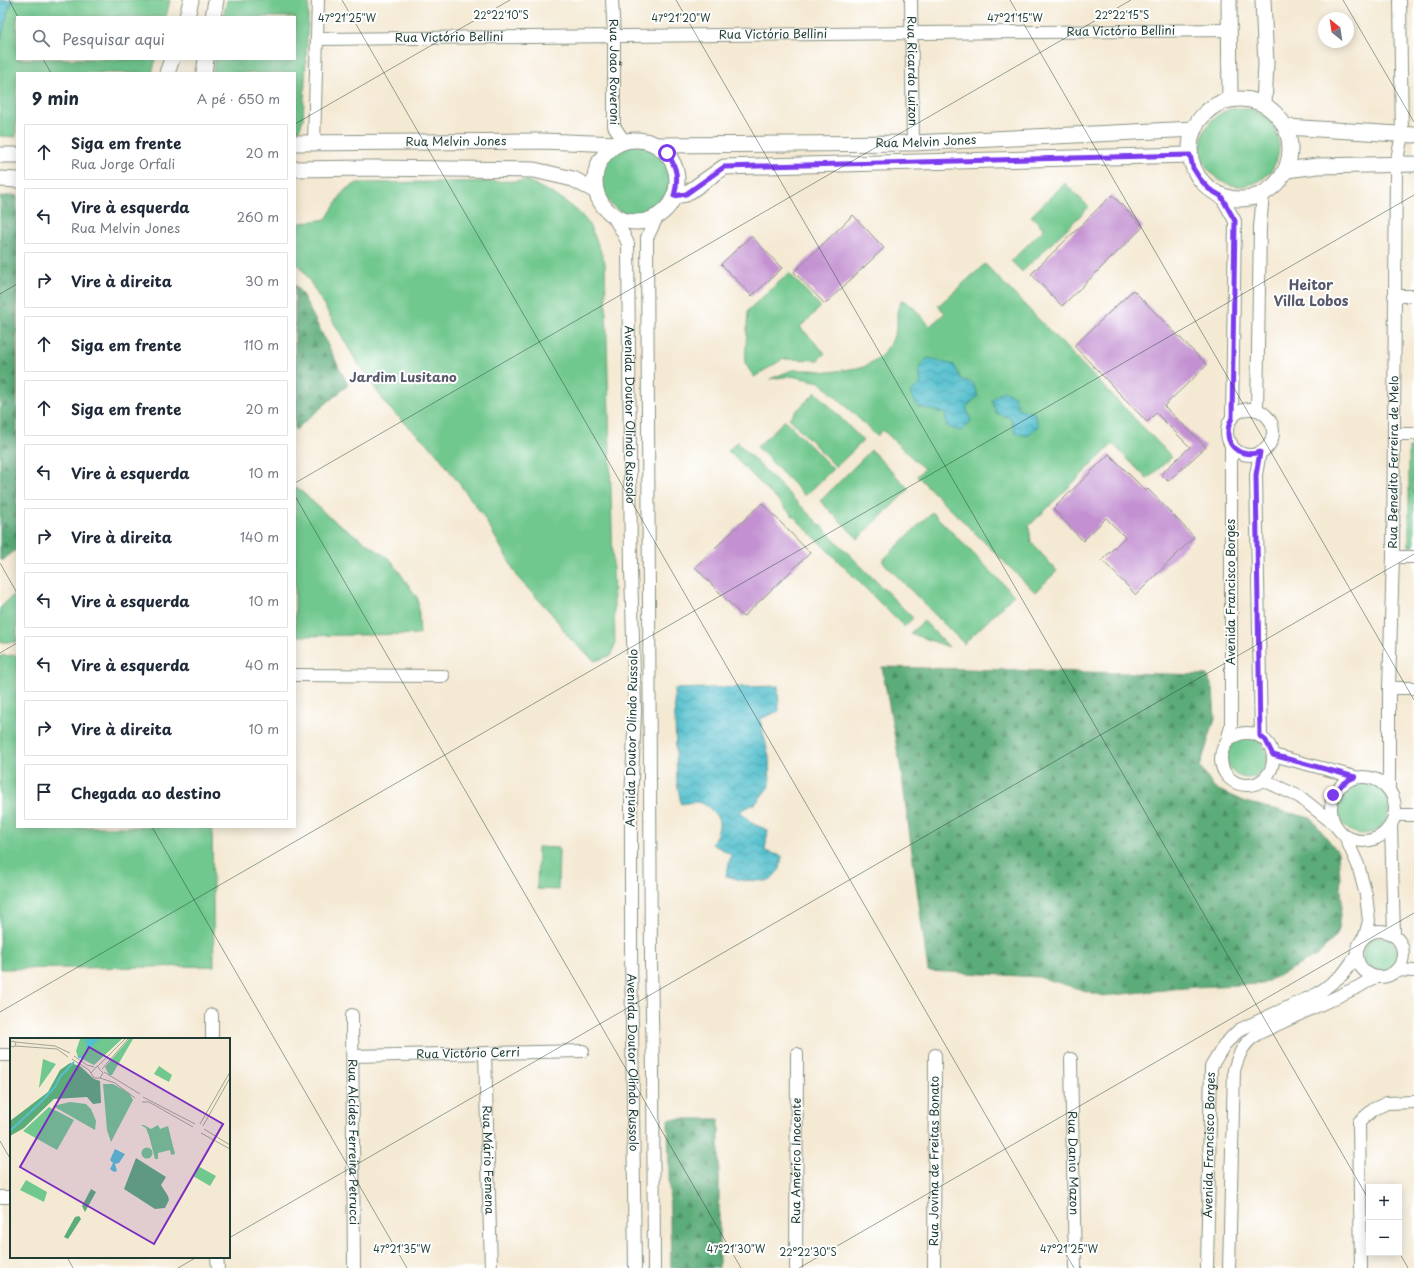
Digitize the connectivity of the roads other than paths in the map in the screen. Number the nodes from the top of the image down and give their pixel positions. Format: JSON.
{"nodes":[{"id":1,"x":191,"y":0,"type":"edge"},
{"id":2,"x":216,"y":0,"type":"edge"},
{"id":3,"x":318,"y":0,"type":"edge"},
{"id":4,"x":612,"y":0,"type":"edge"},
{"id":5,"x":911,"y":0,"type":"edge"},
{"id":6,"x":1229,"y":0,"type":"edge"},
{"id":7,"x":1263,"y":0,"type":"edge"},
{"id":8,"x":1400,"y":0,"type":"edge"},
{"id":9,"x":187,"y":16,"type":"edge"},
{"id":10,"x":213,"y":16,"type":"edge"},
{"id":11,"x":1229,"y":30,"type":"junction"},
{"id":12,"x":912,"y":34,"type":"junction"},
{"id":13,"x":614,"y":35,"type":"junction"},
{"id":14,"x":318,"y":39,"type":"junction"},
{"id":15,"x":172,"y":60,"type":"edge"},
{"id":16,"x":206,"y":60,"type":"edge"},
{"id":17,"x":167,"y":72,"type":"edge"},
{"id":18,"x":204,"y":72,"type":"edge"},
{"id":19,"x":1230,"y":100,"type":"junction"},
{"id":20,"x":1264,"y":105,"type":"junction"},
{"id":21,"x":1286,"y":127,"type":"junction"},
{"id":22,"x":1194,"y":129,"type":"junction"},
{"id":23,"x":1408,"y":135,"type":"edge"},
{"id":24,"x":296,"y":143,"type":"edge"},
{"id":25,"x":314,"y":143,"type":"junction"},
{"id":26,"x":620,"y":143,"type":"junction"},
{"id":27,"x":913,"y":143,"type":"junction"},
{"id":28,"x":658,"y":145,"type":"junction"},
{"id":29,"x":0,"y":155,"type":"edge"},
{"id":30,"x":16,"y":155,"type":"edge"},
{"id":31,"x":1190,"y":155,"type":"junction"},
{"id":32,"x":1396,"y":164,"type":"junction"},
{"id":33,"x":1414,"y":164,"type":"edge"},
{"id":34,"x":296,"y":169,"type":"edge"},
{"id":35,"x":1286,"y":170,"type":"junction"},
{"id":36,"x":0,"y":180,"type":"edge"},
{"id":37,"x":16,"y":180,"type":"edge"},
{"id":38,"x":596,"y":191,"type":"junction"},
{"id":39,"x":1263,"y":194,"type":"junction"},
{"id":40,"x":674,"y":196,"type":"junction"},
{"id":41,"x":1221,"y":196,"type":"junction"},
{"id":42,"x":611,"y":213,"type":"junction"},
{"id":43,"x":658,"y":215,"type":"junction"},
{"id":44,"x":1394,"y":296,"type":"junction"},
{"id":45,"x":1414,"y":296,"type":"edge"},
{"id":46,"x":1257,"y":410,"type":"junction"},
{"id":47,"x":1232,"y":418,"type":"junction"},
{"id":48,"x":1394,"y":434,"type":"junction"},
{"id":49,"x":1414,"y":434,"type":"edge"},
{"id":50,"x":1230,"y":443,"type":"junction"},
{"id":51,"x":1260,"y":452,"type":"junction"},
{"id":52,"x":1393,"y":557,"type":"junction"},
{"id":53,"x":1414,"y":557,"type":"edge"},
{"id":54,"x":296,"y":675,"type":"edge"},
{"id":55,"x":443,"y":676,"type":"dead end"},
{"id":56,"x":1389,"y":688,"type":"junction"},
{"id":57,"x":1414,"y":688,"type":"edge"},
{"id":58,"x":1260,"y":736,"type":"junction"},
{"id":59,"x":1227,"y":741,"type":"junction"},
{"id":60,"x":1273,"y":755,"type":"junction"},
{"id":61,"x":1355,"y":777,"type":"junction"},
{"id":62,"x":1263,"y":780,"type":"junction"},
{"id":63,"x":1389,"y":790,"type":"junction"},
{"id":64,"x":632,"y":802,"type":"junction"},
{"id":65,"x":650,"y":803,"type":"junction"},
{"id":66,"x":1414,"y":815,"type":"edge"},
{"id":67,"x":1392,"y":820,"type":"junction"},
{"id":68,"x":1334,"y":823,"type":"junction"},
{"id":69,"x":1345,"y":836,"type":"junction"},
{"id":70,"x":1394,"y":935,"type":"junction"},
{"id":71,"x":1365,"y":936,"type":"junction"},
{"id":72,"x":1408,"y":945,"type":"edge"},
{"id":73,"x":651,"y":946,"type":"junction"},
{"id":74,"x":631,"y":947,"type":"junction"},
{"id":75,"x":1357,"y":955,"type":"junction"},
{"id":76,"x":651,"y":961,"type":"junction"},
{"id":77,"x":631,"y":962,"type":"junction"},
{"id":78,"x":1397,"y":970,"type":"junction"},
{"id":79,"x":1414,"y":971,"type":"edge"},
{"id":80,"x":1375,"y":977,"type":"junction"},
{"id":81,"x":212,"y":1015,"type":"dead end"},
{"id":82,"x":352,"y":1016,"type":"dead end"},
{"id":83,"x":1276,"y":1019,"type":"junction"},
{"id":84,"x":212,"y":1038,"type":"edge"},
{"id":85,"x":583,"y":1051,"type":"dead end"},
{"id":86,"x":485,"y":1053,"type":"junction"},
{"id":87,"x":797,"y":1054,"type":"dead end"},
{"id":88,"x":935,"y":1055,"type":"dead end"},
{"id":89,"x":353,"y":1056,"type":"junction"},
{"id":90,"x":1071,"y":1059,"type":"dead end"},
{"id":91,"x":1414,"y":1102,"type":"edge"},
{"id":92,"x":217,"y":1258,"type":"edge"},
{"id":93,"x":218,"y":1268,"type":"edge"},
{"id":94,"x":354,"y":1268,"type":"edge"},
{"id":95,"x":491,"y":1268,"type":"edge"},
{"id":96,"x":635,"y":1268,"type":"edge"},
{"id":97,"x":654,"y":1268,"type":"edge"},
{"id":98,"x":796,"y":1268,"type":"edge"},
{"id":99,"x":934,"y":1268,"type":"edge"},
{"id":100,"x":1075,"y":1268,"type":"edge"},
{"id":101,"x":1207,"y":1268,"type":"edge"},
{"id":102,"x":1229,"y":1268,"type":"edge"},
{"id":103,"x":1361,"y":1268,"type":"edge"}],
"edges":[{"from":1,"to":9,"type":"street"},
{"from":2,"to":10,"type":"street"},
{"from":3,"to":14,"type":"street"},
{"from":4,"to":13,"type":"street","name":"Rua João Roveroni"},
{"from":5,"to":12,"type":"street","name":"Rua Ricardo Luizon"},
{"from":6,"to":11,"type":"street"},
{"from":7,"to":20,"type":"street"},
{"from":8,"to":23,"type":"street","name":"Rua Benedito Ferreira de Melo"},
{"from":11,"to":12,"type":"street","name":"Rua Victório Bellini"},
{"from":11,"to":19,"type":"street"},
{"from":12,"to":13,"type":"street","name":"Rua Victório Bellini"},
{"from":12,"to":27,"type":"street","name":"Rua Ricardo Luizon"},
{"from":13,"to":14,"type":"street","name":"Rua Victório Bellini"},
{"from":13,"to":26,"type":"street","name":"Rua João Roveroni"},
{"from":14,"to":25,"type":"street"},
{"from":15,"to":17,"type":"street"},
{"from":16,"to":18,"type":"street"},
{"from":19,"to":20,"type":"street"},
{"from":19,"to":22,"type":"street"},
{"from":20,"to":21,"type":"street"},
{"from":21,"to":23,"type":"street"},
{"from":21,"to":35,"type":"street"},
{"from":22,"to":27,"type":"street","name":"Rua Melvin Jones"},
{"from":22,"to":31,"type":"street"},
{"from":23,"to":32,"type":"street","name":"Rua Benedito Ferreira de Melo"},
{"from":24,"to":25,"type":"street","name":"Rua Melvin Jones"},
{"from":25,"to":26,"type":"street","name":"Rua Melvin Jones"},
{"from":26,"to":28,"type":"street"},
{"from":26,"to":38,"type":"street"},
{"from":27,"to":28,"type":"street","name":"Rua Melvin Jones"},
{"from":28,"to":40,"type":"street"},
{"from":29,"to":30,"type":"street"},
{"from":31,"to":40,"type":"street","name":"Rua Melvin Jones"},
{"from":31,"to":41,"type":"street"},
{"from":32,"to":33,"type":"street"},
{"from":32,"to":35,"type":"street"},
{"from":32,"to":44,"type":"street","name":"Rua Benedito Ferreira de Melo"},
{"from":34,"to":38,"type":"street"},
{"from":35,"to":39,"type":"street"},
{"from":36,"to":37,"type":"street"},
{"from":38,"to":42,"type":"street"},
{"from":39,"to":41,"type":"street"},
{"from":39,"to":46,"type":"street"},
{"from":40,"to":43,"type":"street"},
{"from":41,"to":47,"type":"street"},
{"from":42,"to":43,"type":"street"},
{"from":42,"to":64,"type":"street","name":"Avenida Doutor Olindo Russolo"},
{"from":43,"to":65,"type":"street","name":"Avenida Doutor Olindo Russolo"},
{"from":44,"to":45,"type":"street"},
{"from":44,"to":48,"type":"street","name":"Rua Benedito Ferreira de Melo"},
{"from":46,"to":47,"type":"street"},
{"from":46,"to":51,"type":"street"},
{"from":47,"to":50,"type":"street"},
{"from":48,"to":49,"type":"street"},
{"from":48,"to":52,"type":"street","name":"Rua Benedito Ferreira de Melo"},
{"from":50,"to":51,"type":"street"},
{"from":50,"to":59,"type":"street","name":"Avenida Francisco Borges"},
{"from":51,"to":58,"type":"street"},
{"from":52,"to":53,"type":"street"},
{"from":52,"to":56,"type":"street","name":"Rua Benedito Ferreira de Melo"},
{"from":54,"to":55,"type":"street"},
{"from":56,"to":57,"type":"street"},
{"from":56,"to":63,"type":"street","name":"Rua Benedito Ferreira de Melo"},
{"from":58,"to":59,"type":"street"},
{"from":58,"to":60,"type":"street"},
{"from":59,"to":62,"type":"street"},
{"from":60,"to":61,"type":"street"},
{"from":60,"to":62,"type":"street"},
{"from":61,"to":63,"type":"street"},
{"from":61,"to":68,"type":"street"},
{"from":62,"to":68,"type":"street"},
{"from":63,"to":67,"type":"street"},
{"from":64,"to":65,"type":"street"},
{"from":64,"to":74,"type":"street","name":"Avenida Doutor Olindo Russolo"},
{"from":65,"to":73,"type":"street","name":"Avenida Doutor Olindo Russolo"},
{"from":66,"to":67,"type":"street"},
{"from":67,"to":69,"type":"street"},
{"from":67,"to":70,"type":"street"},
{"from":68,"to":69,"type":"street"},
{"from":69,"to":71,"type":"street"},
{"from":70,"to":71,"type":"street"},
{"from":70,"to":72,"type":"street"},
{"from":71,"to":75,"type":"street"},
{"from":72,"to":78,"type":"street"},
{"from":73,"to":74,"type":"street"},
{"from":73,"to":76,"type":"street","name":"Avenida Doutor Olindo Russolo"},
{"from":74,"to":77,"type":"street","name":"Avenida Doutor Olindo Russolo"},
{"from":75,"to":80,"type":"street"},
{"from":75,"to":83,"type":"street","name":"Avenida Francisco Borges"},
{"from":76,"to":77,"type":"street"},
{"from":76,"to":97,"type":"street","name":"Avenida Doutor Olindo Russolo"},
{"from":77,"to":96,"type":"street","name":"Avenida Doutor Olindo Russolo"},
{"from":78,"to":79,"type":"street"},
{"from":78,"to":80,"type":"street"},
{"from":80,"to":83,"type":"street","name":"Avenida Francisco Borges"},
{"from":81,"to":84,"type":"street"},
{"from":82,"to":89,"type":"street","name":"Rua Alcídes Ferreira Petrucci"},
{"from":83,"to":101,"type":"street","name":"Avenida Francisco Borges"},
{"from":83,"to":102,"type":"street","name":"Avenida Francisco Borges"},
{"from":85,"to":86,"type":"street","name":"Rua Victório Cerri"},
{"from":86,"to":89,"type":"street","name":"Rua Victório Cerri"},
{"from":86,"to":95,"type":"street","name":"Rua Mário Femena"},
{"from":87,"to":98,"type":"street","name":"Rua Américo Inocente"},
{"from":88,"to":99,"type":"street","name":"Rua Jovina de Freitas Bonato"},
{"from":89,"to":94,"type":"street","name":"Rua Alcídes Ferreira Petrucci"},
{"from":90,"to":100,"type":"street","name":"Rua Danio Mazon"},
{"from":91,"to":103,"type":"street"},
{"from":92,"to":93,"type":"street"}]}
